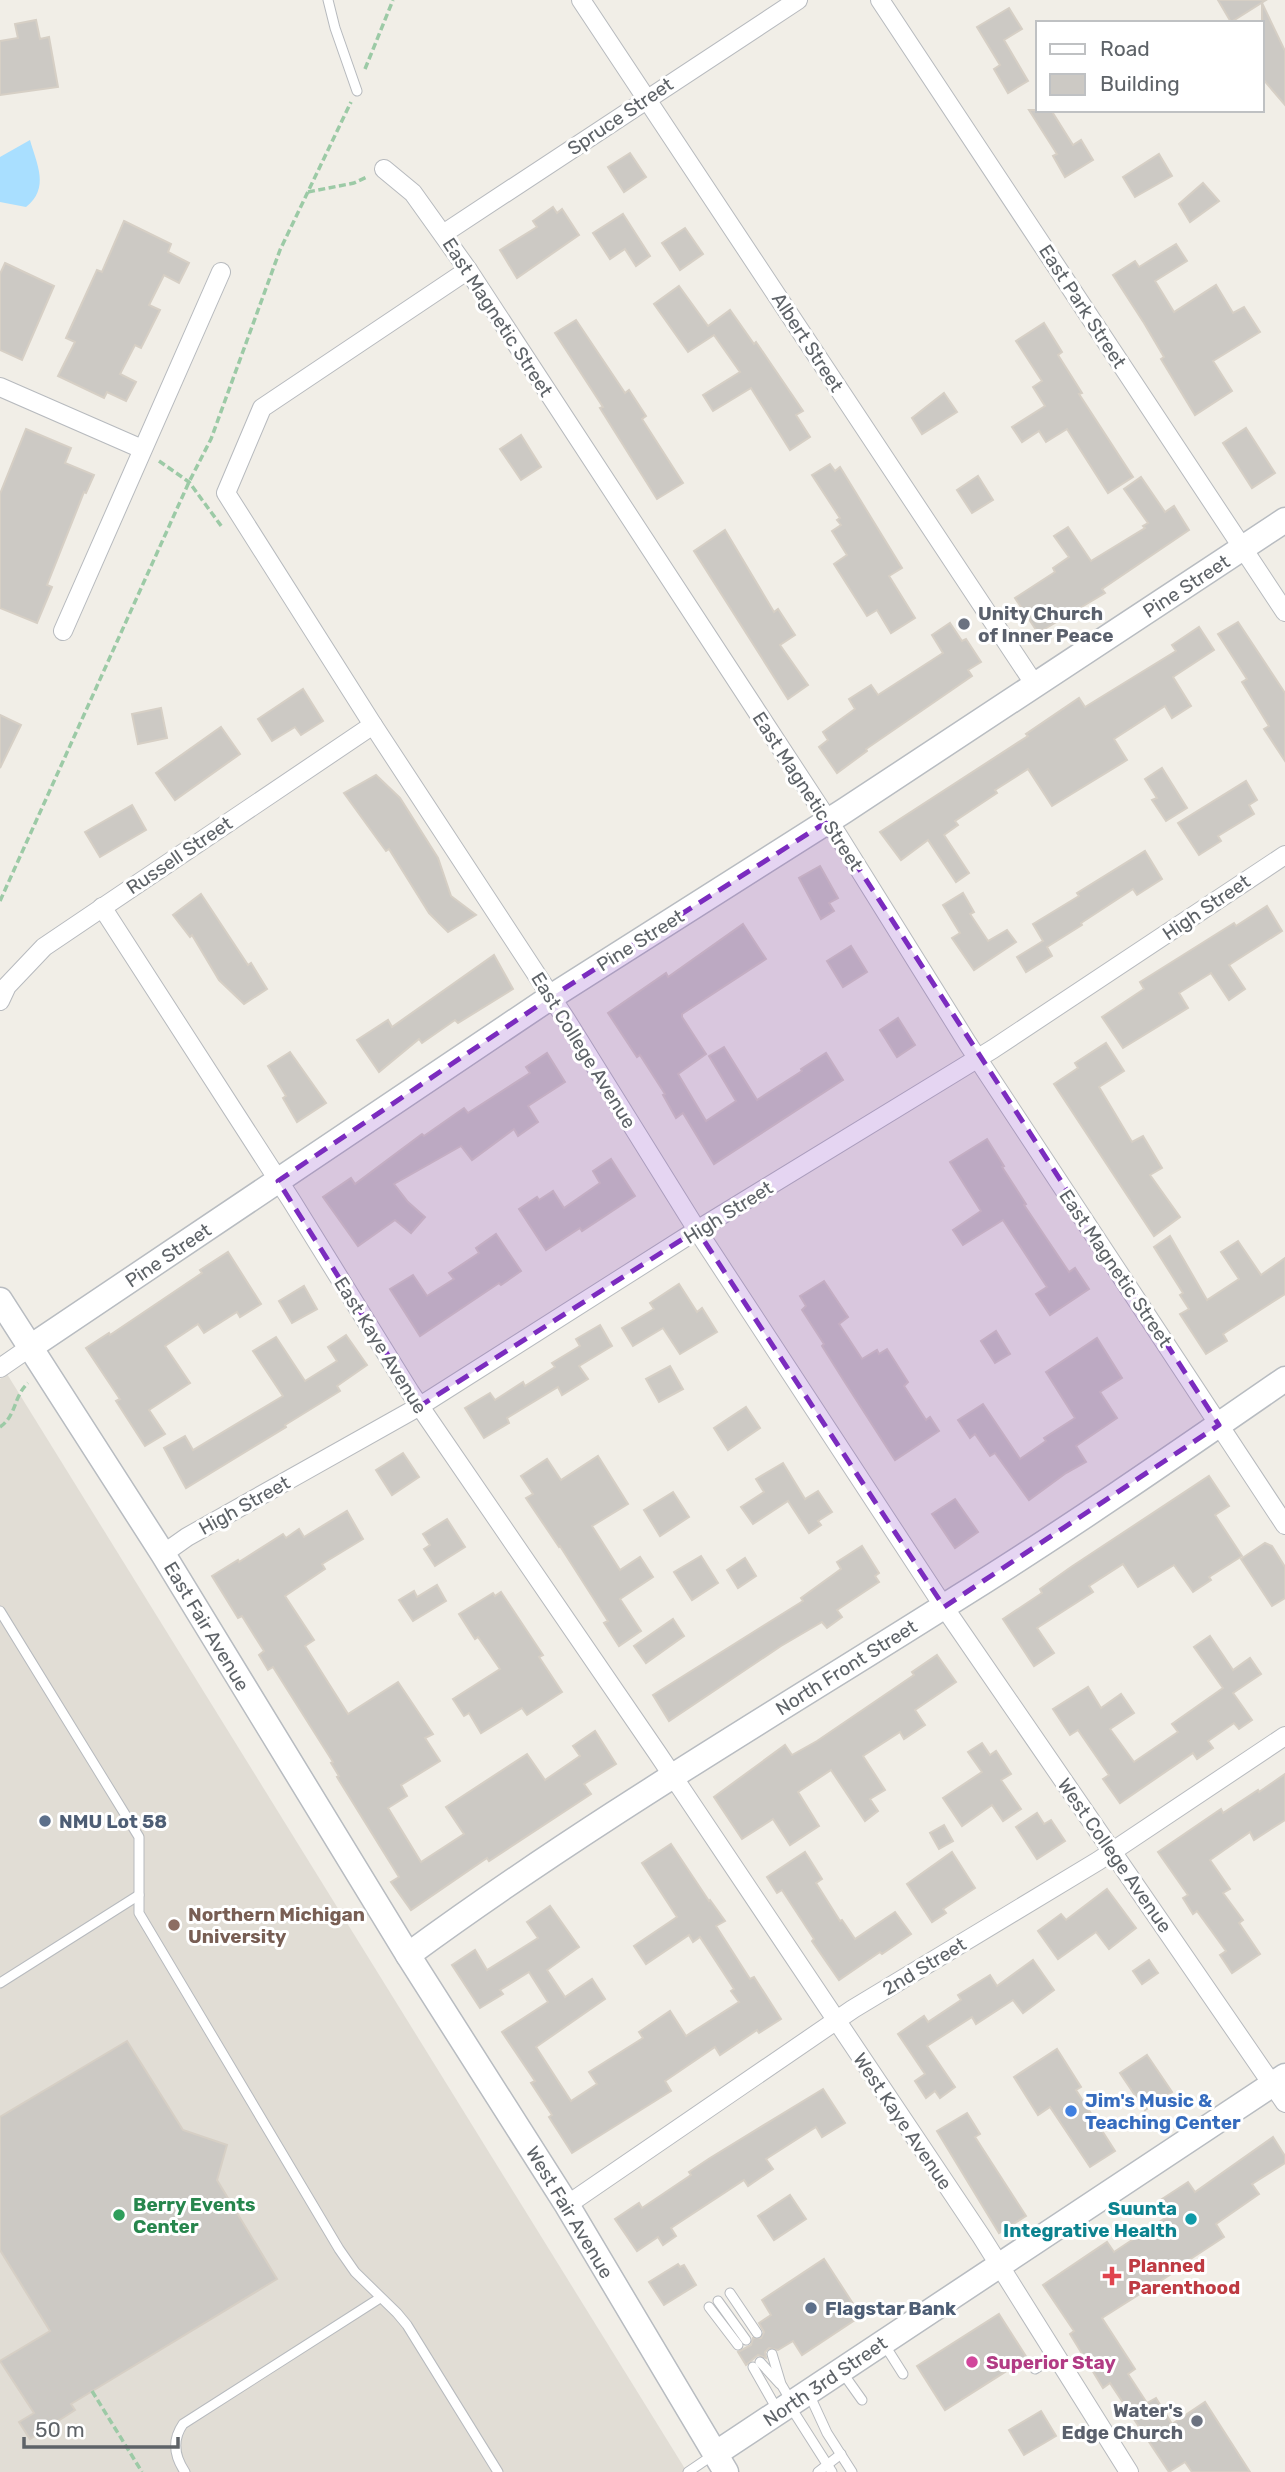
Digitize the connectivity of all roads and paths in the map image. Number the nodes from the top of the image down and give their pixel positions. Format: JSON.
{"nodes":[{"id":1,"x":328,"y":0,"type":"edge"},
{"id":2,"x":393,"y":0,"type":"edge"},
{"id":3,"x":581,"y":0,"type":"edge"},
{"id":4,"x":798,"y":0,"type":"edge"},
{"id":5,"x":880,"y":0,"type":"edge"},
{"id":6,"x":357,"y":91,"type":"junction"},
{"id":7,"x":647,"y":99,"type":"junction"},
{"id":8,"x":384,"y":169,"type":"joint"},
{"id":9,"x":308,"y":192,"type":"junction"},
{"id":10,"x":443,"y":234,"type":"junction"},
{"id":11,"x":468,"y":270,"type":"junction"},
{"id":12,"x":221,"y":272,"type":"dead end"},
{"id":13,"x":0,"y":387,"type":"edge"},
{"id":14,"x":142,"y":449,"type":"junction"},
{"id":15,"x":189,"y":482,"type":"junction"},
{"id":16,"x":1285,"y":520,"type":"edge"},
{"id":17,"x":222,"y":527,"type":"dead end"},
{"id":18,"x":1243,"y":548,"type":"junction"},
{"id":19,"x":1285,"y":612,"type":"edge"},
{"id":20,"x":63,"y":631,"type":"dead end"},
{"id":21,"x":1035,"y":685,"type":"junction"},
{"id":22,"x":373,"y":725,"type":"junction"},
{"id":23,"x":828,"y":821,"type":"junction"},
{"id":24,"x":1285,"y":855,"type":"edge"},
{"id":25,"x":0,"y":901,"type":"edge"},
{"id":26,"x":102,"y":907,"type":"junction"},
{"id":27,"x":551,"y":997,"type":"junction"},
{"id":28,"x":0,"y":1001,"type":"edge"},
{"id":29,"x":977,"y":1058,"type":"junction"},
{"id":30,"x":278,"y":1181,"type":"junction"},
{"id":31,"x":697,"y":1230,"type":"junction"},
{"id":32,"x":0,"y":1300,"type":"edge"},
{"id":33,"x":29,"y":1348,"type":"junction"},
{"id":34,"x":0,"y":1368,"type":"edge"},
{"id":35,"x":1285,"y":1379,"type":"edge"},
{"id":36,"x":19,"y":1391,"type":"dead end"},
{"id":37,"x":420,"y":1406,"type":"junction"},
{"id":38,"x":1219,"y":1425,"type":"junction"},
{"id":39,"x":0,"y":1427,"type":"edge"},
{"id":40,"x":1285,"y":1525,"type":"edge"},
{"id":41,"x":163,"y":1554,"type":"junction"},
{"id":42,"x":944,"y":1607,"type":"junction"},
{"id":43,"x":0,"y":1611,"type":"edge"},
{"id":44,"x":1285,"y":1735,"type":"edge"},
{"id":45,"x":671,"y":1775,"type":"junction"},
{"id":46,"x":1112,"y":1850,"type":"junction"},
{"id":47,"x":139,"y":1895,"type":"junction"},
{"id":48,"x":408,"y":1955,"type":"junction"},
{"id":49,"x":0,"y":1983,"type":"edge"},
{"id":50,"x":835,"y":2021,"type":"junction"},
{"id":51,"x":1281,"y":2088,"type":"edge"},
{"id":52,"x":568,"y":2205,"type":"junction"},
{"id":53,"x":999,"y":2265,"type":"junction"},
{"id":54,"x":730,"y":2293,"type":"dead end"},
{"id":55,"x":380,"y":2298,"type":"junction"},
{"id":56,"x":718,"y":2301,"type":"dead end"},
{"id":57,"x":709,"y":2307,"type":"dead end"},
{"id":58,"x":757,"y":2333,"type":"dead end"},
{"id":59,"x":883,"y":2342,"type":"junction"},
{"id":60,"x":772,"y":2354,"type":"dead end"},
{"id":61,"x":1056,"y":2356,"type":"junction"},
{"id":62,"x":1035,"y":2369,"type":"dead end"},
{"id":63,"x":841,"y":2370,"type":"junction"},
{"id":64,"x":903,"y":2374,"type":"dead end"},
{"id":65,"x":92,"y":2391,"type":"dead end"},
{"id":66,"x":790,"y":2399,"type":"junction"},
{"id":67,"x":862,"y":2400,"type":"dead end"},
{"id":68,"x":841,"y":2454,"type":"junction"},
{"id":69,"x":721,"y":2463,"type":"edge"},
{"id":70,"x":830,"y":2468,"type":"edge"},
{"id":71,"x":142,"y":2472,"type":"edge"},
{"id":72,"x":185,"y":2472,"type":"edge"},
{"id":73,"x":498,"y":2472,"type":"edge"},
{"id":74,"x":688,"y":2472,"type":"edge"},
{"id":75,"x":818,"y":2472,"type":"edge"},
{"id":76,"x":852,"y":2472,"type":"edge"},
{"id":77,"x":1129,"y":2472,"type":"edge"}],
"edges":[{"from":1,"to":6,"type":"lane"},
{"from":2,"to":6,"type":"path"},
{"from":3,"to":7,"type":"street","name":"Albert Street"},
{"from":4,"to":7,"type":"street","name":"Spruce Street"},
{"from":5,"to":18,"type":"street","name":"East Park Street"},
{"from":6,"to":9,"type":"path"},
{"from":7,"to":10,"type":"street","name":"Spruce Street"},
{"from":7,"to":21,"type":"street","name":"Albert Street"},
{"from":8,"to":9,"type":"path"},
{"from":8,"to":10,"type":"street","name":"East Magnetic Street"},
{"from":9,"to":15,"type":"path"},
{"from":10,"to":11,"type":"street","name":"East Magnetic Street"},
{"from":11,"to":22,"type":"street","name":"East College Avenue"},
{"from":11,"to":23,"type":"street","name":"East Magnetic Street"},
{"from":12,"to":14,"type":"street"},
{"from":13,"to":14,"type":"street"},
{"from":14,"to":15,"type":"path"},
{"from":14,"to":20,"type":"street"},
{"from":15,"to":17,"type":"path"},
{"from":15,"to":25,"type":"path"},
{"from":16,"to":18,"type":"street","name":"Pine Street"},
{"from":18,"to":19,"type":"street","name":"East Park Street"},
{"from":18,"to":21,"type":"street","name":"Pine Street"},
{"from":21,"to":23,"type":"street","name":"Pine Street"},
{"from":22,"to":26,"type":"street","name":"Russell Street"},
{"from":22,"to":27,"type":"street","name":"East College Avenue"},
{"from":23,"to":27,"type":"street","name":"Pine Street"},
{"from":23,"to":29,"type":"street","name":"East Magnetic Street"},
{"from":24,"to":29,"type":"street","name":"High Street"},
{"from":26,"to":28,"type":"street","name":"Russell Street"},
{"from":26,"to":30,"type":"street","name":"East Kaye Avenue"},
{"from":27,"to":30,"type":"street","name":"Pine Street"},
{"from":27,"to":31,"type":"street","name":"East College Avenue"},
{"from":29,"to":31,"type":"street","name":"High Street"},
{"from":29,"to":38,"type":"street","name":"East Magnetic Street"},
{"from":30,"to":33,"type":"street","name":"Pine Street"},
{"from":30,"to":37,"type":"street","name":"East Kaye Avenue"},
{"from":31,"to":37,"type":"street","name":"High Street"},
{"from":31,"to":42,"type":"street","name":"East College Avenue"},
{"from":32,"to":33,"type":"street","name":"East Fair Avenue"},
{"from":33,"to":34,"type":"street","name":"Pine Street"},
{"from":33,"to":41,"type":"street","name":"East Fair Avenue"},
{"from":35,"to":38,"type":"street","name":"North Front Street"},
{"from":36,"to":39,"type":"path"},
{"from":37,"to":41,"type":"street","name":"High Street"},
{"from":37,"to":45,"type":"street","name":"East Kaye Avenue"},
{"from":38,"to":40,"type":"street","name":"East Magnetic Street"},
{"from":38,"to":42,"type":"street","name":"North Front Street"},
{"from":41,"to":48,"type":"street","name":"East Fair Avenue"},
{"from":42,"to":45,"type":"street","name":"North Front Street"},
{"from":42,"to":46,"type":"street","name":"West College Avenue"},
{"from":43,"to":47,"type":"lane"},
{"from":44,"to":46,"type":"street","name":"2nd Street"},
{"from":45,"to":48,"type":"street","name":"North Front Street"},
{"from":45,"to":50,"type":"street","name":"West Kaye Avenue"},
{"from":46,"to":50,"type":"street","name":"2nd Street"},
{"from":46,"to":51,"type":"street","name":"West College Avenue"},
{"from":47,"to":49,"type":"lane"},
{"from":47,"to":55,"type":"lane"},
{"from":48,"to":52,"type":"street","name":"West Fair Avenue"},
{"from":50,"to":52,"type":"street","name":"2nd Street"},
{"from":50,"to":53,"type":"street","name":"West Kaye Avenue"},
{"from":51,"to":53,"type":"street","name":"North 3rd Street"},
{"from":52,"to":69,"type":"street","name":"West Fair Avenue"},
{"from":53,"to":59,"type":"street","name":"North 3rd Street"},
{"from":53,"to":61,"type":"street","name":"West Kaye Avenue"},
{"from":54,"to":58,"type":"lane"},
{"from":55,"to":72,"type":"lane"},
{"from":55,"to":73,"type":"lane"},
{"from":56,"to":57,"type":"lane"},
{"from":59,"to":63,"type":"street","name":"North 3rd Street"},
{"from":59,"to":64,"type":"lane"},
{"from":60,"to":66,"type":"lane"},
{"from":61,"to":62,"type":"lane"},
{"from":61,"to":77,"type":"street","name":"West Kaye Avenue"},
{"from":63,"to":66,"type":"street","name":"North 3rd Street"},
{"from":63,"to":67,"type":"lane"},
{"from":65,"to":71,"type":"path"},
{"from":66,"to":66,"type":"lane"},
{"from":66,"to":68,"type":"lane"},
{"from":66,"to":69,"type":"street","name":"North 3rd Street"},
{"from":66,"to":70,"type":"lane"},
{"from":68,"to":70,"type":"lane"},
{"from":68,"to":76,"type":"lane"},
{"from":69,"to":74,"type":"lane"},
{"from":70,"to":75,"type":"lane"}]}
